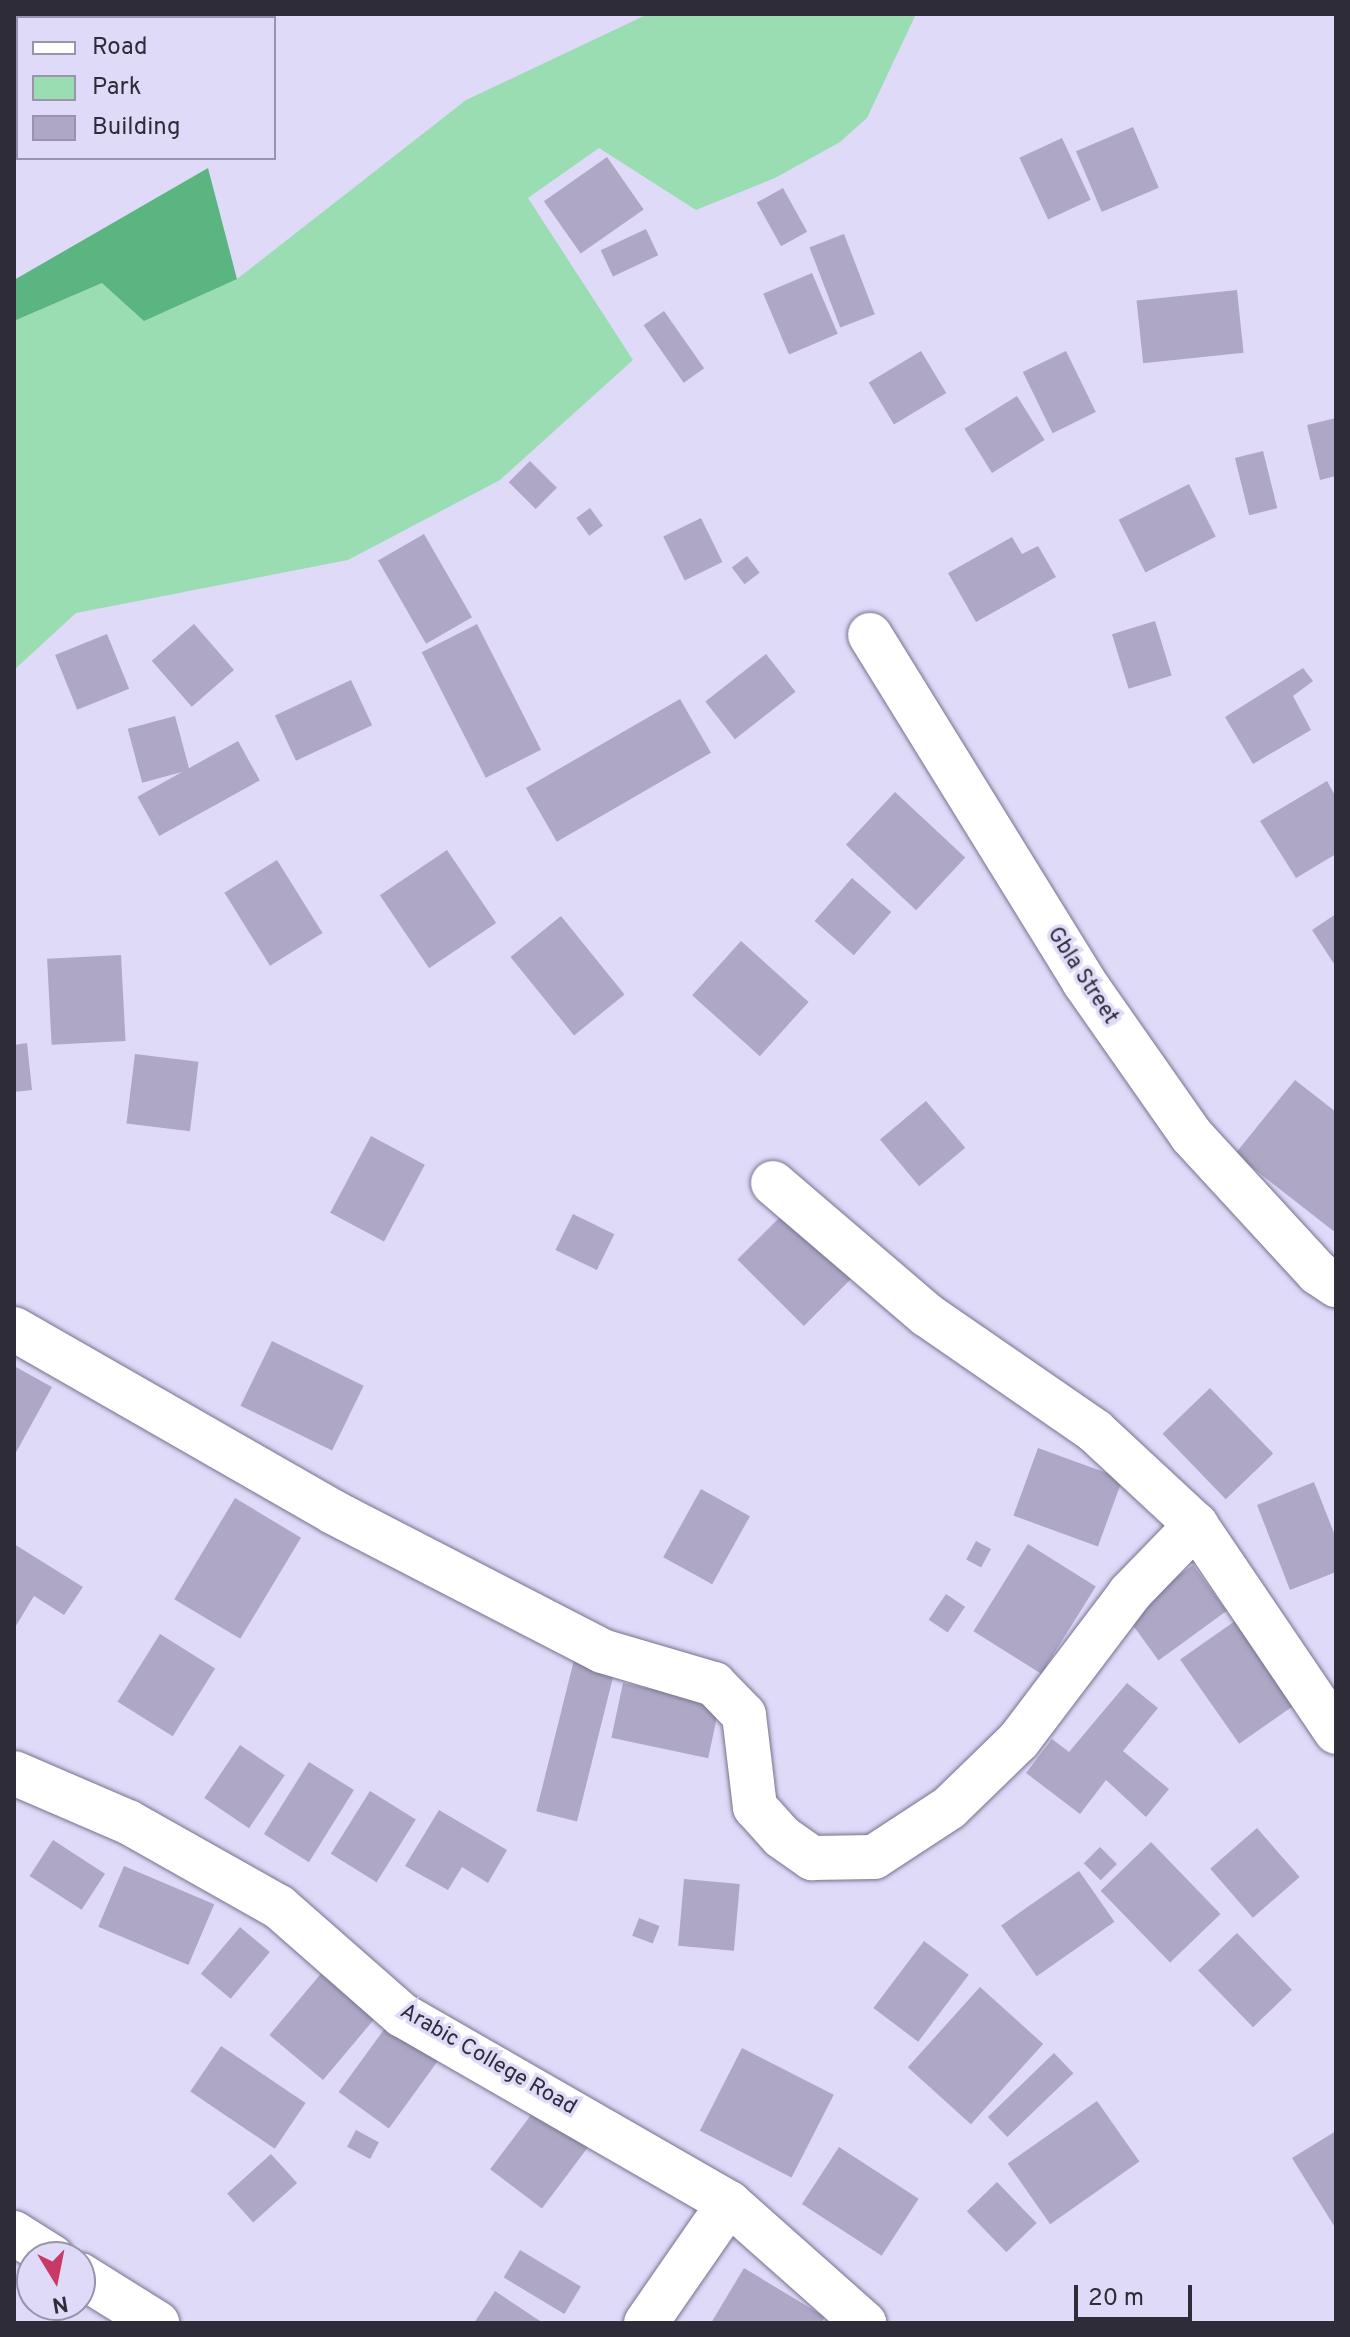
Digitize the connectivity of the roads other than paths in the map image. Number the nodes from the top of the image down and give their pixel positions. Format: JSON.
{"nodes":[{"id":1,"x":870,"y":635,"type":"dead end"},
{"id":2,"x":773,"y":1183,"type":"dead end"},
{"id":3,"x":1336,"y":1285,"type":"edge"},
{"id":4,"x":14,"y":1329,"type":"edge"},
{"id":5,"x":1196,"y":1525,"type":"junction"},
{"id":6,"x":1336,"y":1732,"type":"edge"},
{"id":7,"x":14,"y":1773,"type":"edge"},
{"id":8,"x":729,"y":2203,"type":"junction"},
{"id":9,"x":96,"y":2285,"type":"edge"},
{"id":10,"x":157,"y":2323,"type":"edge"},
{"id":11,"x":646,"y":2323,"type":"edge"},
{"id":12,"x":864,"y":2323,"type":"edge"}],
"edges":[{"from":1,"to":3,"type":"street","name":"Gbla Street"},
{"from":2,"to":5,"type":"street"},
{"from":4,"to":5,"type":"street"},
{"from":5,"to":6,"type":"street"},
{"from":7,"to":8,"type":"street","name":"Arabic College Road"},
{"from":8,"to":11,"type":"street"},
{"from":8,"to":12,"type":"street","name":"Arabic College Road"},
{"from":9,"to":10,"type":"street"}]}
